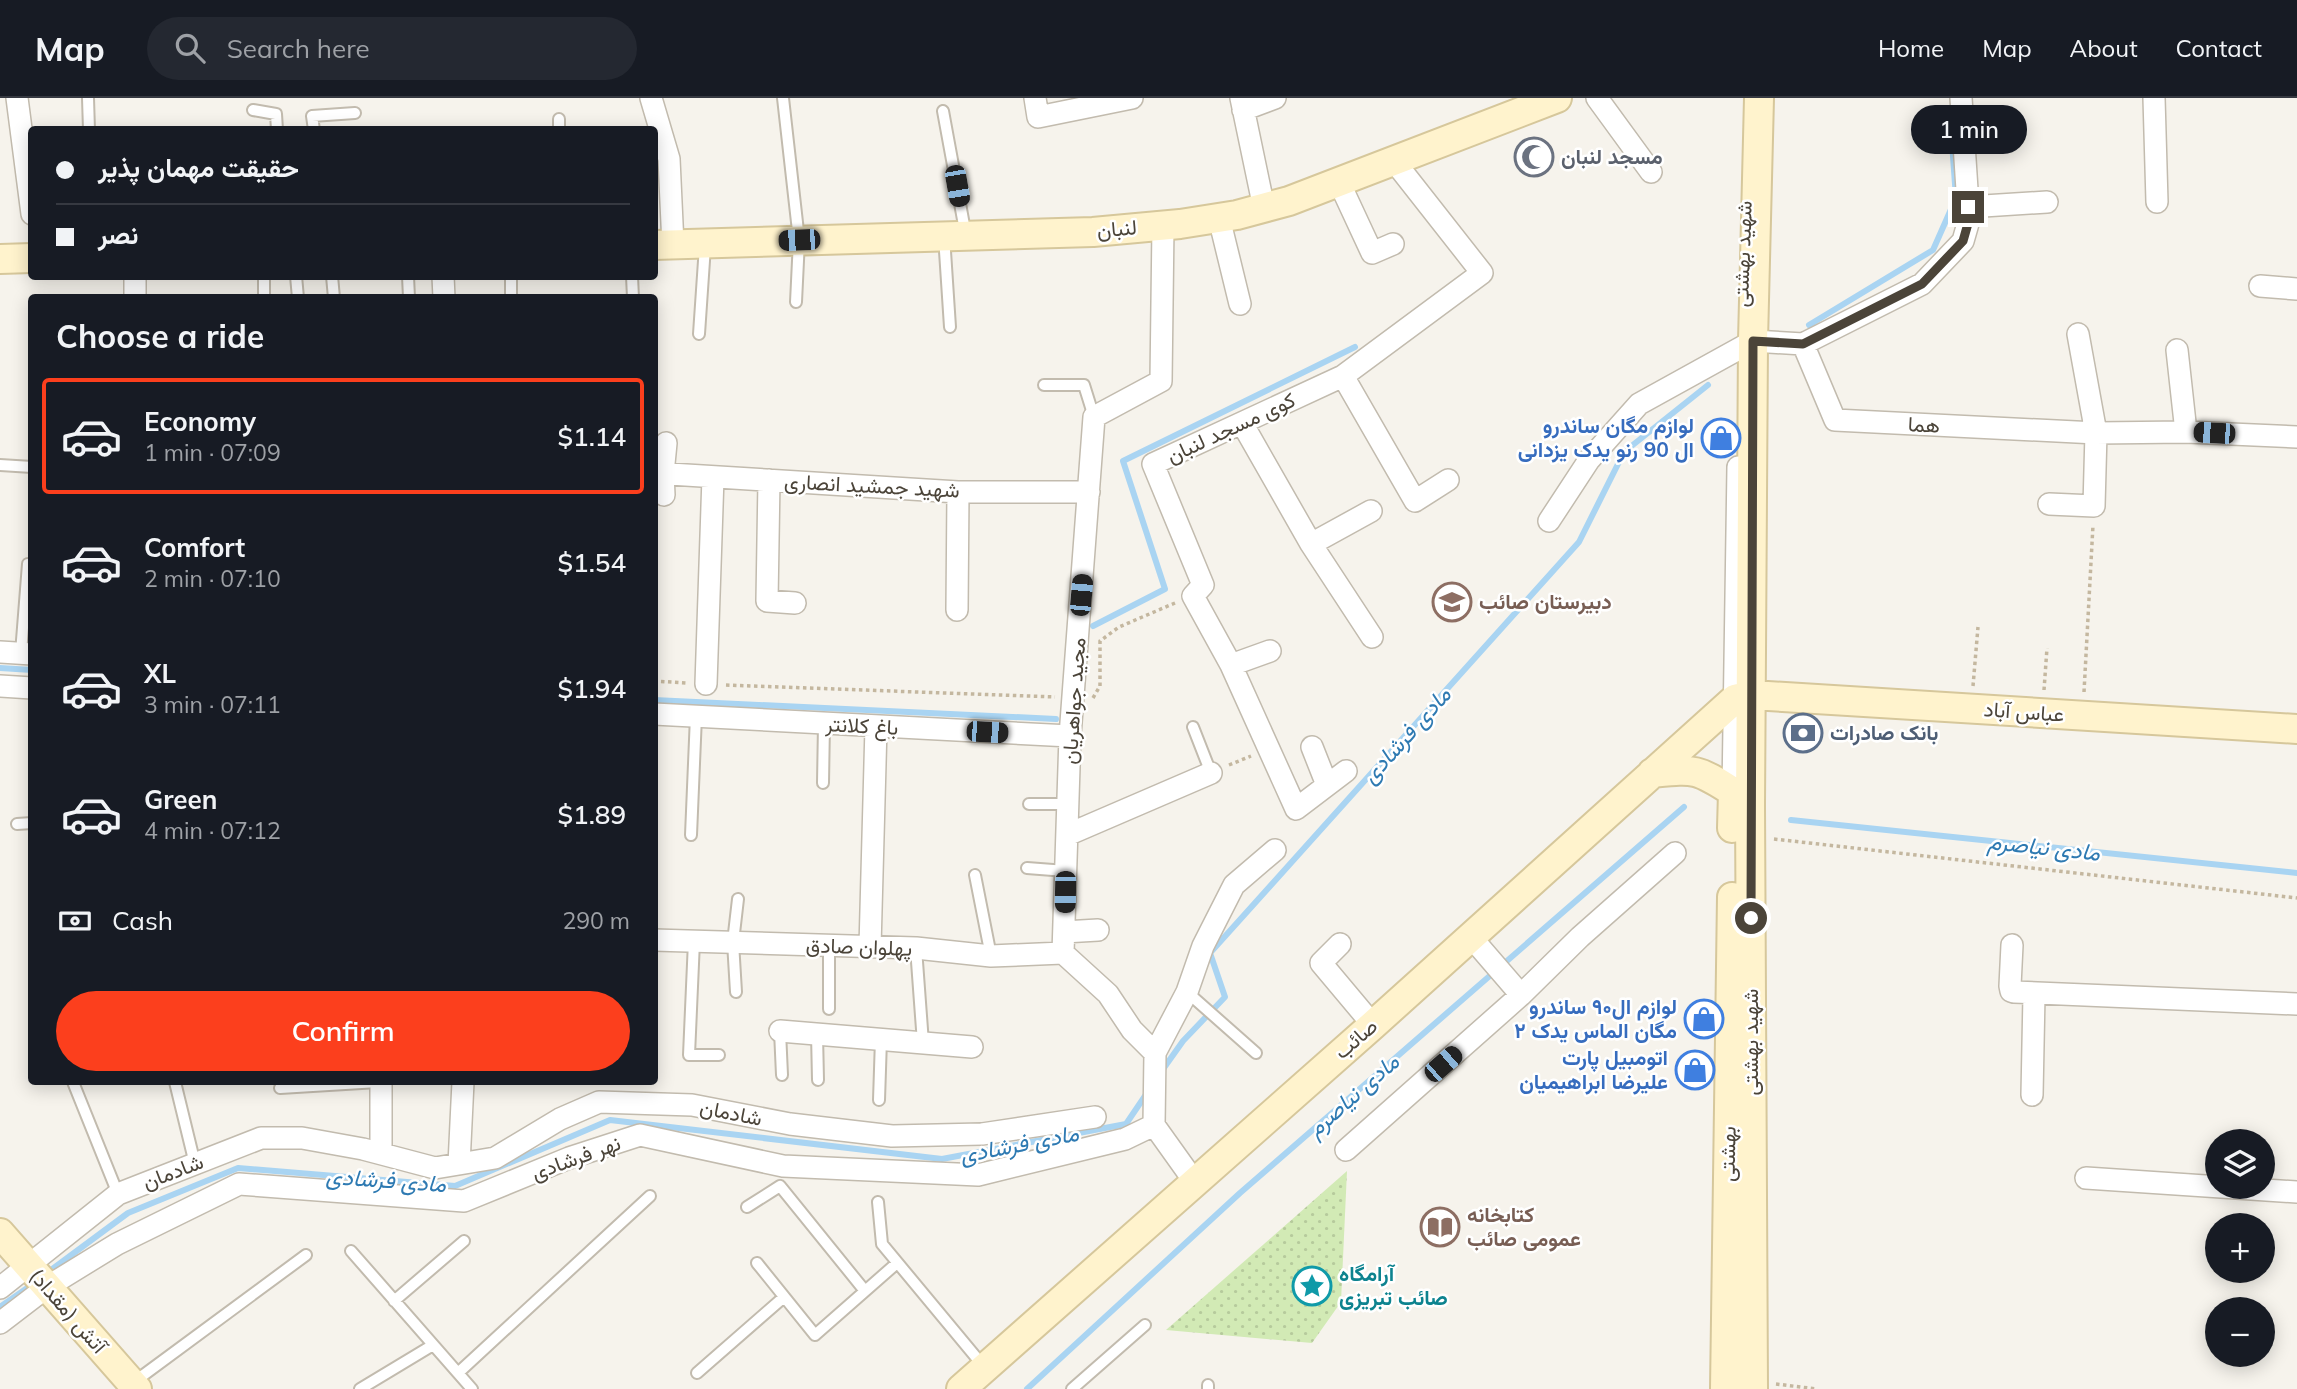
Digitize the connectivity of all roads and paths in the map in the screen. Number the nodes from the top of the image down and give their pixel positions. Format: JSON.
{"nodes":[{"id":1,"x":18,"y":98,"type":"edge"},
{"id":2,"x":89,"y":98,"type":"edge"},
{"id":3,"x":651,"y":98,"type":"edge"},
{"id":4,"x":783,"y":98,"type":"edge"},
{"id":5,"x":1035,"y":98,"type":"edge"},
{"id":6,"x":1132,"y":98,"type":"edge"},
{"id":7,"x":1275,"y":98,"type":"edge"},
{"id":8,"x":1557,"y":98,"type":"edge"},
{"id":9,"x":1597,"y":98,"type":"edge"},
{"id":10,"x":1748,"y":98,"type":"edge"},
{"id":11,"x":1759,"y":98,"type":"edge"},
{"id":12,"x":1961,"y":98,"type":"edge"},
{"id":13,"x":2154,"y":98,"type":"edge"},
{"id":14,"x":1242,"y":104,"type":"edge"},
{"id":15,"x":253,"y":110,"type":"dead end"},
{"id":16,"x":943,"y":111,"type":"dead end"},
{"id":17,"x":355,"y":113,"type":"dead end"},
{"id":18,"x":89,"y":126,"type":"edge"},
{"id":19,"x":276,"y":126,"type":"edge"},
{"id":20,"x":314,"y":126,"type":"edge"},
{"id":21,"x":1394,"y":161,"type":"junction"},
{"id":22,"x":1651,"y":172,"type":"dead end"},
{"id":23,"x":28,"y":181,"type":"edge"},
{"id":24,"x":1339,"y":182,"type":"junction"},
{"id":25,"x":2047,"y":202,"type":"dead end"},
{"id":26,"x":2157,"y":202,"type":"dead end"},
{"id":27,"x":1968,"y":207,"type":"junction"},
{"id":28,"x":1264,"y":208,"type":"junction"},
{"id":29,"x":1219,"y":218,"type":"junction"},
{"id":30,"x":1163,"y":226,"type":"junction"},
{"id":31,"x":955,"y":236,"type":"junction"},
{"id":32,"x":799,"y":240,"type":"junction"},
{"id":33,"x":706,"y":244,"type":"junction"},
{"id":34,"x":1393,"y":244,"type":"dead end"},
{"id":35,"x":664,"y":245,"type":"edge"},
{"id":36,"x":28,"y":258,"type":"edge"},
{"id":37,"x":0,"y":259,"type":"edge"},
{"id":38,"x":2260,"y":286,"type":"dead end"},
{"id":39,"x":2297,"y":289,"type":"edge"},
{"id":40,"x":796,"y":302,"type":"dead end"},
{"id":41,"x":1240,"y":303,"type":"dead end"},
{"id":42,"x":950,"y":327,"type":"dead end"},
{"id":43,"x":699,"y":334,"type":"dead end"},
{"id":44,"x":2078,"y":334,"type":"dead end"},
{"id":45,"x":1803,"y":344,"type":"junction"},
{"id":46,"x":1747,"y":345,"type":"junction"},
{"id":47,"x":2177,"y":351,"type":"dead end"},
{"id":48,"x":1343,"y":376,"type":"junction"},
{"id":49,"x":1044,"y":385,"type":"dead end"},
{"id":50,"x":1094,"y":417,"type":"junction"},
{"id":51,"x":1242,"y":423,"type":"junction"},
{"id":52,"x":2186,"y":432,"type":"junction"},
{"id":53,"x":2096,"y":433,"type":"junction"},
{"id":54,"x":2297,"y":437,"type":"edge"},
{"id":55,"x":666,"y":443,"type":"dead end"},
{"id":56,"x":0,"y":465,"type":"edge"},
{"id":57,"x":28,"y":467,"type":"edge"},
{"id":58,"x":713,"y":477,"type":"junction"},
{"id":59,"x":769,"y":480,"type":"junction"},
{"id":60,"x":1448,"y":480,"type":"dead end"},
{"id":61,"x":661,"y":481,"type":"edge"},
{"id":62,"x":958,"y":492,"type":"junction"},
{"id":63,"x":1089,"y":492,"type":"junction"},
{"id":64,"x":2049,"y":504,"type":"dead end"},
{"id":65,"x":2094,"y":506,"type":"junction"},
{"id":66,"x":1371,"y":511,"type":"dead end"},
{"id":67,"x":1549,"y":521,"type":"dead end"},
{"id":68,"x":1311,"y":544,"type":"junction"},
{"id":69,"x":28,"y":572,"type":"edge"},
{"id":70,"x":1193,"y":596,"type":"junction"},
{"id":71,"x":795,"y":603,"type":"dead end"},
{"id":72,"x":957,"y":610,"type":"dead end"},
{"id":73,"x":1978,"y":627,"type":"dead end"},
{"id":74,"x":1372,"y":637,"type":"dead end"},
{"id":75,"x":2047,"y":648,"type":"dead end"},
{"id":76,"x":1269,"y":651,"type":"dead end"},
{"id":77,"x":18,"y":653,"type":"edge"},
{"id":78,"x":1231,"y":665,"type":"junction"},
{"id":79,"x":658,"y":681,"type":"edge"},
{"id":80,"x":706,"y":684,"type":"junction"},
{"id":81,"x":0,"y":686,"type":"edge"},
{"id":82,"x":28,"y":688,"type":"edge"},
{"id":83,"x":1740,"y":693,"type":"junction"},
{"id":84,"x":1073,"y":697,"type":"junction"},
{"id":85,"x":1971,"y":709,"type":"junction"},
{"id":86,"x":2043,"y":713,"type":"junction"},
{"id":87,"x":658,"y":714,"type":"edge"},
{"id":88,"x":696,"y":716,"type":"junction"},
{"id":89,"x":2082,"y":716,"type":"junction"},
{"id":90,"x":824,"y":724,"type":"junction"},
{"id":91,"x":876,"y":727,"type":"junction"},
{"id":92,"x":1194,"y":727,"type":"dead end"},
{"id":93,"x":2297,"y":729,"type":"edge"},
{"id":94,"x":1070,"y":736,"type":"junction"},
{"id":95,"x":1312,"y":747,"type":"dead end"},
{"id":96,"x":1269,"y":748,"type":"junction"},
{"id":97,"x":1346,"y":771,"type":"dead end"},
{"id":98,"x":1212,"y":773,"type":"junction"},
{"id":99,"x":1652,"y":773,"type":"junction"},
{"id":100,"x":823,"y":783,"type":"dead end"},
{"id":101,"x":1327,"y":785,"type":"junction"},
{"id":102,"x":1733,"y":793,"type":"junction"},
{"id":103,"x":1029,"y":804,"type":"dead end"},
{"id":104,"x":1068,"y":804,"type":"junction"},
{"id":105,"x":28,"y":823,"type":"edge"},
{"id":106,"x":17,"y":824,"type":"dead end"},
{"id":107,"x":691,"y":835,"type":"dead end"},
{"id":108,"x":1067,"y":835,"type":"junction"},
{"id":109,"x":1750,"y":836,"type":"junction"},
{"id":110,"x":1275,"y":850,"type":"dead end"},
{"id":111,"x":1675,"y":853,"type":"dead end"},
{"id":112,"x":1027,"y":868,"type":"dead end"},
{"id":113,"x":1066,"y":871,"type":"junction"},
{"id":114,"x":975,"y":874,"type":"dead end"},
{"id":115,"x":2297,"y":898,"type":"edge"},
{"id":116,"x":738,"y":900,"type":"dead end"},
{"id":117,"x":1098,"y":930,"type":"dead end"},
{"id":118,"x":1471,"y":937,"type":"junction"},
{"id":119,"x":658,"y":940,"type":"edge"},
{"id":120,"x":694,"y":941,"type":"junction"},
{"id":121,"x":733,"y":943,"type":"junction"},
{"id":122,"x":1064,"y":943,"type":"junction"},
{"id":123,"x":1340,"y":944,"type":"dead end"},
{"id":124,"x":2012,"y":945,"type":"dead end"},
{"id":125,"x":829,"y":946,"type":"junction"},
{"id":126,"x":870,"y":947,"type":"junction"},
{"id":127,"x":916,"y":948,"type":"junction"},
{"id":128,"x":991,"y":956,"type":"junction"},
{"id":129,"x":1517,"y":991,"type":"junction"},
{"id":130,"x":736,"y":992,"type":"dead end"},
{"id":131,"x":1187,"y":992,"type":"junction"},
{"id":132,"x":2034,"y":995,"type":"junction"},
{"id":133,"x":2297,"y":1004,"type":"edge"},
{"id":134,"x":829,"y":1009,"type":"dead end"},
{"id":135,"x":1373,"y":1024,"type":"junction"},
{"id":136,"x":780,"y":1031,"type":"joint"},
{"id":137,"x":817,"y":1034,"type":"junction"},
{"id":138,"x":881,"y":1039,"type":"junction"},
{"id":139,"x":923,"y":1043,"type":"junction"},
{"id":140,"x":972,"y":1047,"type":"dead end"},
{"id":141,"x":1155,"y":1053,"type":"junction"},
{"id":142,"x":1256,"y":1053,"type":"dead end"},
{"id":143,"x":719,"y":1055,"type":"dead end"},
{"id":144,"x":782,"y":1075,"type":"dead end"},
{"id":145,"x":818,"y":1080,"type":"dead end"},
{"id":146,"x":74,"y":1085,"type":"edge"},
{"id":147,"x":176,"y":1085,"type":"edge"},
{"id":148,"x":298,"y":1085,"type":"edge"},
{"id":149,"x":379,"y":1085,"type":"edge"},
{"id":150,"x":463,"y":1085,"type":"edge"},
{"id":151,"x":280,"y":1087,"type":"dead end"},
{"id":152,"x":2032,"y":1095,"type":"dead end"},
{"id":153,"x":879,"y":1100,"type":"dead end"},
{"id":154,"x":1095,"y":1117,"type":"dead end"},
{"id":155,"x":1154,"y":1125,"type":"junction"},
{"id":156,"x":1346,"y":1150,"type":"dead end"},
{"id":157,"x":381,"y":1153,"type":"junction"},
{"id":158,"x":195,"y":1164,"type":"junction"},
{"id":159,"x":458,"y":1164,"type":"junction"},
{"id":160,"x":2086,"y":1178,"type":"dead end"},
{"id":161,"x":1194,"y":1181,"type":"junction"},
{"id":162,"x":2297,"y":1192,"type":"edge"},
{"id":163,"x":118,"y":1194,"type":"junction"},
{"id":164,"x":650,"y":1196,"type":"dead end"},
{"id":165,"x":878,"y":1202,"type":"dead end"},
{"id":166,"x":747,"y":1207,"type":"dead end"},
{"id":167,"x":0,"y":1233,"type":"edge"},
{"id":168,"x":464,"y":1241,"type":"dead end"},
{"id":169,"x":351,"y":1251,"type":"dead end"},
{"id":170,"x":306,"y":1255,"type":"dead end"},
{"id":171,"x":757,"y":1263,"type":"dead end"},
{"id":172,"x":897,"y":1263,"type":"junction"},
{"id":173,"x":28,"y":1280,"type":"edge"},
{"id":174,"x":865,"y":1291,"type":"junction"},
{"id":175,"x":784,"y":1297,"type":"junction"},
{"id":176,"x":394,"y":1301,"type":"junction"},
{"id":177,"x":0,"y":1323,"type":"edge"},
{"id":178,"x":1145,"y":1325,"type":"dead end"},
{"id":179,"x":433,"y":1345,"type":"junction"},
{"id":180,"x":985,"y":1368,"type":"junction"},
{"id":181,"x":458,"y":1373,"type":"junction"},
{"id":182,"x":697,"y":1373,"type":"dead end"},
{"id":183,"x":1753,"y":1385,"type":"edge"},
{"id":184,"x":131,"y":1387,"type":"edge"},
{"id":185,"x":360,"y":1389,"type":"edge"},
{"id":186,"x":472,"y":1389,"type":"edge"},
{"id":187,"x":961,"y":1389,"type":"edge"},
{"id":188,"x":1072,"y":1389,"type":"edge"},
{"id":189,"x":1725,"y":1389,"type":"edge"},
{"id":190,"x":1817,"y":1389,"type":"edge"}],
"edges":[{"from":1,"to":23,"type":"street"},
{"from":2,"to":18,"type":"lane"},
{"from":3,"to":35,"type":"street"},
{"from":4,"to":32,"type":"lane"},
{"from":5,"to":6,"type":"street"},
{"from":7,"to":14,"type":"street"},
{"from":8,"to":21,"type":"main road","name":"لنبان"},
{"from":9,"to":22,"type":"street"},
{"from":10,"to":46,"type":"street","name":"شهید بهشتی"},
{"from":11,"to":46,"type":"main road","name":"شهید بهشتی"},
{"from":12,"to":27,"type":"street"},
{"from":13,"to":26,"type":"street"},
{"from":14,"to":28,"type":"street"},
{"from":15,"to":19,"type":"lane"},
{"from":16,"to":31,"type":"lane"},
{"from":17,"to":20,"type":"lane"},
{"from":21,"to":24,"type":"main road","name":"لنبان"},
{"from":21,"to":48,"type":"street","name":"کوی مسجد لنبان"},
{"from":24,"to":28,"type":"main road","name":"لنبان"},
{"from":24,"to":34,"type":"street"},
{"from":25,"to":27,"type":"street"},
{"from":27,"to":45,"type":"street"},
{"from":28,"to":29,"type":"main road","name":"لنبان"},
{"from":29,"to":30,"type":"main road","name":"لنبان"},
{"from":29,"to":41,"type":"street"},
{"from":30,"to":31,"type":"main road","name":"لنبان"},
{"from":30,"to":50,"type":"street"},
{"from":31,"to":32,"type":"main road","name":"لنبان"},
{"from":31,"to":42,"type":"lane"},
{"from":32,"to":33,"type":"main road","name":"لنبان"},
{"from":32,"to":40,"type":"lane"},
{"from":33,"to":35,"type":"main road","name":"لنبان"},
{"from":33,"to":43,"type":"lane"},
{"from":36,"to":37,"type":"main road"},
{"from":38,"to":39,"type":"street"},
{"from":44,"to":53,"type":"street"},
{"from":45,"to":46,"type":"street"},
{"from":45,"to":53,"type":"street","name":"هما"},
{"from":46,"to":67,"type":"street"},
{"from":46,"to":83,"type":"main road","name":"شهید بهشتی"},
{"from":47,"to":52,"type":"street"},
{"from":48,"to":51,"type":"street","name":"کوی مسجد لنبان"},
{"from":48,"to":60,"type":"street"},
{"from":49,"to":50,"type":"lane"},
{"from":50,"to":63,"type":"street","name":"مجید جواهریان"},
{"from":51,"to":68,"type":"street"},
{"from":51,"to":70,"type":"street","name":"کوی مسجد لنبان"},
{"from":52,"to":53,"type":"street"},
{"from":52,"to":54,"type":"street"},
{"from":53,"to":65,"type":"street"},
{"from":55,"to":61,"type":"street"},
{"from":56,"to":57,"type":"lane"},
{"from":58,"to":59,"type":"street","name":"شهید جمشید انصاری"},
{"from":58,"to":61,"type":"street","name":"شهید جمشید انصاری"},
{"from":58,"to":80,"type":"street"},
{"from":59,"to":62,"type":"street","name":"شهید جمشید انصاری"},
{"from":59,"to":71,"type":"street"},
{"from":62,"to":63,"type":"street","name":"شهید جمشید انصاری"},
{"from":62,"to":72,"type":"street"},
{"from":63,"to":84,"type":"street","name":"مجید جواهریان"},
{"from":64,"to":65,"type":"street"},
{"from":65,"to":89,"type":"path"},
{"from":66,"to":68,"type":"street"},
{"from":68,"to":74,"type":"street"},
{"from":69,"to":77,"type":"lane"},
{"from":70,"to":78,"type":"street"},
{"from":70,"to":94,"type":"path"},
{"from":73,"to":85,"type":"path"},
{"from":75,"to":86,"type":"path"},
{"from":76,"to":78,"type":"street"},
{"from":78,"to":96,"type":"street"},
{"from":79,"to":80,"type":"path"},
{"from":80,"to":84,"type":"path"},
{"from":81,"to":82,"type":"street"},
{"from":83,"to":85,"type":"main road","name":"عباس آباد"},
{"from":83,"to":99,"type":"main road","name":"صائب"},
{"from":83,"to":102,"type":"street"},
{"from":83,"to":109,"type":"main road","name":"شهید بهشتی"},
{"from":84,"to":94,"type":"street","name":"مجید جواهریان"},
{"from":85,"to":86,"type":"main road","name":"عباس آباد"},
{"from":86,"to":89,"type":"main road","name":"عباس آباد"},
{"from":87,"to":88,"type":"street","name":"باغ کلانتر"},
{"from":88,"to":90,"type":"street","name":"باغ کلانتر"},
{"from":88,"to":107,"type":"lane"},
{"from":89,"to":93,"type":"main road","name":"عباس آباد"},
{"from":90,"to":91,"type":"street","name":"باغ کلانتر"},
{"from":90,"to":100,"type":"lane"},
{"from":91,"to":94,"type":"street","name":"باغ کلانتر"},
{"from":91,"to":126,"type":"street"},
{"from":92,"to":98,"type":"lane"},
{"from":94,"to":104,"type":"street","name":"مجید جواهریان"},
{"from":95,"to":101,"type":"street"},
{"from":96,"to":98,"type":"path"},
{"from":96,"to":101,"type":"street"},
{"from":97,"to":101,"type":"street"},
{"from":98,"to":108,"type":"street"},
{"from":99,"to":102,"type":"main road"},
{"from":99,"to":118,"type":"main road","name":"صائب"},
{"from":102,"to":189,"type":"main road","name":"بهشتی"},
{"from":103,"to":104,"type":"lane"},
{"from":104,"to":108,"type":"street","name":"مجید جواهریان"},
{"from":105,"to":106,"type":"lane"},
{"from":108,"to":113,"type":"street","name":"مجید جواهریان"},
{"from":109,"to":115,"type":"path"},
{"from":109,"to":183,"type":"main road","name":"شهید بهشتی"},
{"from":110,"to":131,"type":"street"},
{"from":111,"to":129,"type":"street"},
{"from":112,"to":113,"type":"lane"},
{"from":113,"to":122,"type":"street","name":"مجید جواهریان"},
{"from":114,"to":128,"type":"lane"},
{"from":116,"to":121,"type":"lane"},
{"from":117,"to":122,"type":"street","name":"پهلوان صادق"},
{"from":118,"to":129,"type":"street"},
{"from":118,"to":135,"type":"main road","name":"صائب"},
{"from":119,"to":120,"type":"street","name":"پهلوان صادق"},
{"from":120,"to":121,"type":"street","name":"پهلوان صادق"},
{"from":120,"to":143,"type":"lane"},
{"from":121,"to":125,"type":"street","name":"پهلوان صادق"},
{"from":121,"to":130,"type":"lane"},
{"from":122,"to":128,"type":"street","name":"پهلوان صادق"},
{"from":122,"to":141,"type":"street"},
{"from":123,"to":135,"type":"street"},
{"from":124,"to":132,"type":"street"},
{"from":125,"to":126,"type":"street","name":"پهلوان صادق"},
{"from":125,"to":134,"type":"lane"},
{"from":126,"to":127,"type":"street","name":"پهلوان صادق"},
{"from":127,"to":128,"type":"street","name":"پهلوان صادق"},
{"from":127,"to":139,"type":"lane"},
{"from":129,"to":156,"type":"street"},
{"from":131,"to":141,"type":"street"},
{"from":131,"to":142,"type":"lane"},
{"from":132,"to":133,"type":"street"},
{"from":132,"to":152,"type":"street"},
{"from":135,"to":161,"type":"main road","name":"صائب"},
{"from":136,"to":137,"type":"street"},
{"from":136,"to":144,"type":"lane"},
{"from":137,"to":138,"type":"street"},
{"from":137,"to":145,"type":"lane"},
{"from":138,"to":139,"type":"street"},
{"from":138,"to":153,"type":"lane"},
{"from":139,"to":140,"type":"street"},
{"from":141,"to":155,"type":"street"},
{"from":146,"to":163,"type":"lane"},
{"from":147,"to":158,"type":"lane"},
{"from":148,"to":151,"type":"lane"},
{"from":149,"to":157,"type":"street"},
{"from":150,"to":159,"type":"street"},
{"from":154,"to":159,"type":"street","name":"شادمان"},
{"from":155,"to":161,"type":"street"},
{"from":155,"to":173,"type":"street","name":"نهر فرشادی"},
{"from":157,"to":158,"type":"street","name":"شادمان"},
{"from":157,"to":159,"type":"street","name":"شادمان"},
{"from":158,"to":163,"type":"street","name":"شادمان"},
{"from":160,"to":162,"type":"street"},
{"from":161,"to":180,"type":"main road","name":"صائب"},
{"from":163,"to":173,"type":"street","name":"شادمان"},
{"from":164,"to":181,"type":"lane"},
{"from":165,"to":172,"type":"lane"},
{"from":166,"to":174,"type":"lane"},
{"from":167,"to":173,"type":"main road","name":"آتش (مقداد)"},
{"from":168,"to":176,"type":"lane"},
{"from":169,"to":176,"type":"lane"},
{"from":170,"to":184,"type":"lane"},
{"from":171,"to":175,"type":"lane"},
{"from":172,"to":174,"type":"lane"},
{"from":172,"to":180,"type":"lane"},
{"from":173,"to":177,"type":"street","name":"نهر فرشادی"},
{"from":173,"to":184,"type":"main road","name":"آتش (مقداد)"},
{"from":174,"to":175,"type":"lane"},
{"from":175,"to":182,"type":"lane"},
{"from":176,"to":179,"type":"lane"},
{"from":178,"to":188,"type":"lane"},
{"from":179,"to":181,"type":"lane"},
{"from":179,"to":185,"type":"lane"},
{"from":180,"to":187,"type":"main road","name":"صائب"},
{"from":181,"to":186,"type":"lane"},
{"from":183,"to":190,"type":"path"}]}
